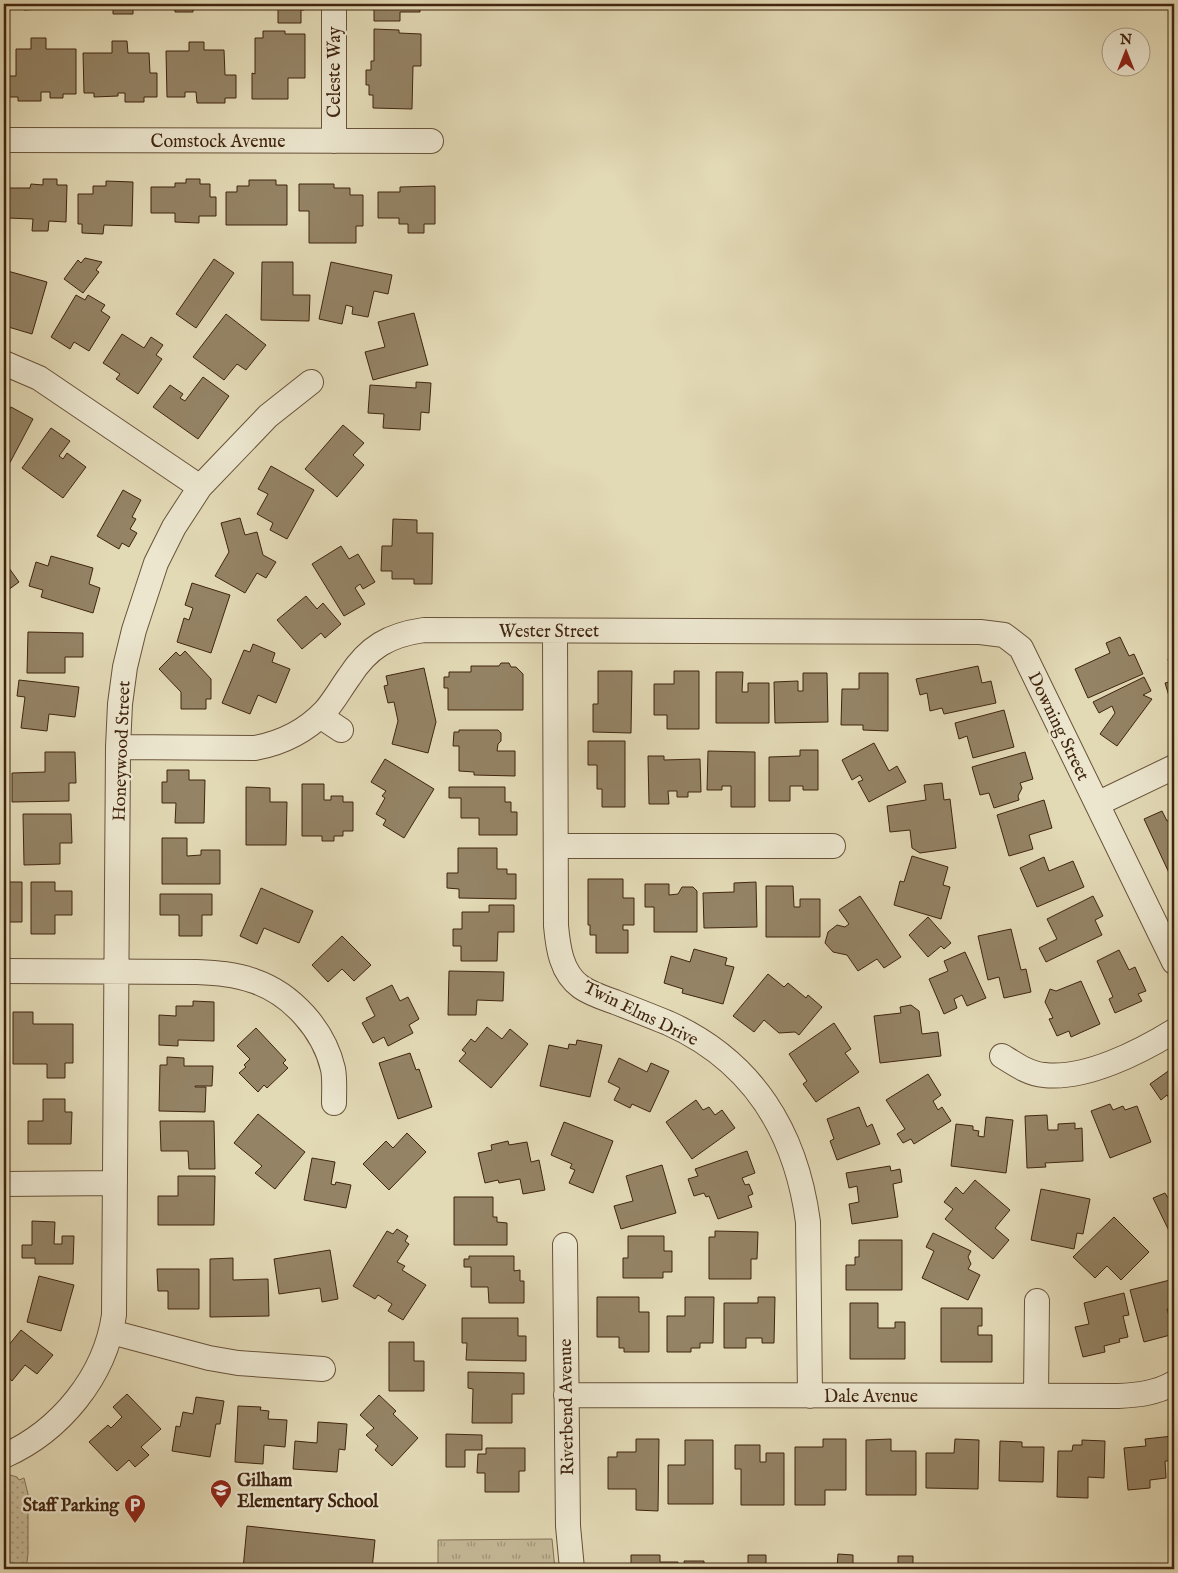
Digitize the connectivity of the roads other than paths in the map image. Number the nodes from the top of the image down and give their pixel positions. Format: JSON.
{"nodes":[{"id":1,"x":334,"y":4,"type":"edge"},
{"id":2,"x":4,"y":140,"type":"edge"},
{"id":3,"x":431,"y":140,"type":"dead end"},
{"id":4,"x":334,"y":141,"type":"junction"},
{"id":5,"x":4,"y":363,"type":"edge"},
{"id":6,"x":311,"y":382,"type":"dead end"},
{"id":7,"x":200,"y":486,"type":"junction"},
{"id":8,"x":555,"y":631,"type":"junction"},
{"id":9,"x":1021,"y":648,"type":"joint"},
{"id":10,"x":320,"y":716,"type":"junction"},
{"id":11,"x":341,"y":730,"type":"dead end"},
{"id":12,"x":118,"y":747,"type":"junction"},
{"id":13,"x":1174,"y":767,"type":"edge"},
{"id":14,"x":1097,"y":804,"type":"junction"},
{"id":15,"x":556,"y":846,"type":"junction"},
{"id":16,"x":832,"y":846,"type":"dead end"},
{"id":17,"x":1174,"y":962,"type":"edge"},
{"id":18,"x":4,"y":971,"type":"edge"},
{"id":19,"x":117,"y":971,"type":"junction"},
{"id":20,"x":1174,"y":1031,"type":"edge"},
{"id":21,"x":1002,"y":1056,"type":"dead end"},
{"id":22,"x":334,"y":1103,"type":"dead end"},
{"id":23,"x":4,"y":1184,"type":"edge"},
{"id":24,"x":115,"y":1184,"type":"junction"},
{"id":25,"x":565,"y":1245,"type":"dead end"},
{"id":26,"x":1037,"y":1301,"type":"dead end"},
{"id":27,"x":111,"y":1332,"type":"junction"},
{"id":28,"x":322,"y":1369,"type":"dead end"},
{"id":29,"x":1174,"y":1384,"type":"edge"},
{"id":30,"x":566,"y":1395,"type":"junction"},
{"id":31,"x":810,"y":1396,"type":"junction"},
{"id":32,"x":1036,"y":1396,"type":"junction"},
{"id":33,"x":4,"y":1456,"type":"edge"},
{"id":34,"x":572,"y":1569,"type":"edge"}],
"edges":[{"from":1,"to":4,"type":"street","name":"Celeste Way"},
{"from":2,"to":4,"type":"street","name":"Comstock Avenue"},
{"from":3,"to":4,"type":"street","name":"Comstock Avenue"},
{"from":5,"to":7,"type":"street"},
{"from":6,"to":7,"type":"street","name":"Honeywood Street"},
{"from":7,"to":12,"type":"street","name":"Honeywood Street"},
{"from":8,"to":9,"type":"street","name":"Wester Street"},
{"from":8,"to":10,"type":"street","name":"Wester Street"},
{"from":8,"to":15,"type":"street","name":"Twin Elms Drive"},
{"from":9,"to":14,"type":"street","name":"Downing Street"},
{"from":10,"to":11,"type":"street"},
{"from":10,"to":12,"type":"street","name":"Wester Street"},
{"from":12,"to":19,"type":"street","name":"Honeywood Street"},
{"from":13,"to":14,"type":"street"},
{"from":14,"to":17,"type":"street","name":"Downing Street"},
{"from":15,"to":16,"type":"street"},
{"from":15,"to":31,"type":"street","name":"Twin Elms Drive"},
{"from":18,"to":19,"type":"street"},
{"from":19,"to":22,"type":"street"},
{"from":19,"to":24,"type":"street","name":"Honeywood Street"},
{"from":20,"to":21,"type":"street"},
{"from":23,"to":24,"type":"street"},
{"from":24,"to":27,"type":"street","name":"Honeywood Street"},
{"from":25,"to":30,"type":"street","name":"Riverbend Avenue"},
{"from":26,"to":32,"type":"street"},
{"from":27,"to":28,"type":"street"},
{"from":27,"to":33,"type":"street","name":"Honeywood Street"},
{"from":29,"to":32,"type":"street","name":"Dale Avenue"},
{"from":30,"to":31,"type":"street","name":"Dale Avenue"},
{"from":30,"to":34,"type":"street","name":"Riverbend Avenue"},
{"from":31,"to":32,"type":"street","name":"Dale Avenue"}]}
